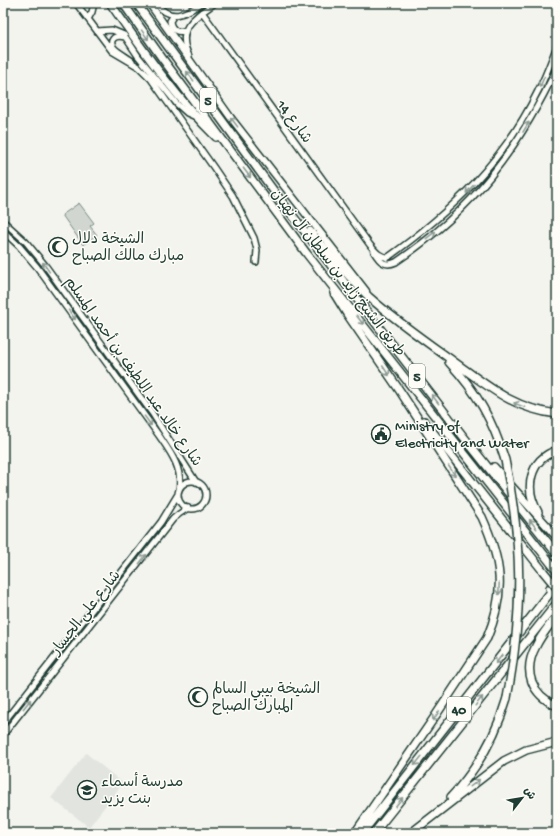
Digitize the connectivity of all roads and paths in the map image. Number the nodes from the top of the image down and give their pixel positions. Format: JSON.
{"nodes":[{"id":1,"x":76,"y":3,"type":"edge"},
{"id":2,"x":94,"y":3,"type":"edge"},
{"id":3,"x":110,"y":3,"type":"edge"},
{"id":4,"x":123,"y":3,"type":"edge"},
{"id":5,"x":136,"y":3,"type":"edge"},
{"id":6,"x":141,"y":3,"type":"edge"},
{"id":7,"x":149,"y":3,"type":"edge"},
{"id":8,"x":155,"y":3,"type":"edge"},
{"id":9,"x":202,"y":3,"type":"edge"},
{"id":10,"x":215,"y":3,"type":"edge"},
{"id":11,"x":202,"y":12,"type":"junction"},
{"id":12,"x":174,"y":15,"type":"junction"},
{"id":13,"x":88,"y":19,"type":"junction"},
{"id":14,"x":150,"y":22,"type":"junction"},
{"id":15,"x":186,"y":30,"type":"junction"},
{"id":16,"x":97,"y":31,"type":"junction"},
{"id":17,"x":126,"y":37,"type":"junction"},
{"id":18,"x":557,"y":46,"type":"edge"},
{"id":19,"x":138,"y":67,"type":"junction"},
{"id":20,"x":557,"y":68,"type":"edge"},
{"id":21,"x":197,"y":71,"type":"junction"},
{"id":22,"x":198,"y":118,"type":"junction"},
{"id":23,"x":514,"y":133,"type":"junction"},
{"id":24,"x":519,"y":138,"type":"junction"},
{"id":25,"x":232,"y":153,"type":"junction"},
{"id":26,"x":497,"y":157,"type":"junction"},
{"id":27,"x":503,"y":162,"type":"junction"},
{"id":28,"x":279,"y":198,"type":"junction"},
{"id":29,"x":3,"y":221,"type":"edge"},
{"id":30,"x":3,"y":231,"type":"edge"},
{"id":31,"x":413,"y":240,"type":"junction"},
{"id":32,"x":370,"y":244,"type":"junction"},
{"id":33,"x":417,"y":246,"type":"junction"},
{"id":34,"x":389,"y":257,"type":"junction"},
{"id":35,"x":256,"y":262,"type":"dead end"},
{"id":36,"x":388,"y":264,"type":"junction"},
{"id":37,"x":327,"y":279,"type":"junction"},
{"id":38,"x":370,"y":297,"type":"junction"},
{"id":39,"x":428,"y":343,"type":"junction"},
{"id":40,"x":102,"y":344,"type":"junction"},
{"id":41,"x":95,"y":348,"type":"junction"},
{"id":42,"x":106,"y":350,"type":"junction"},
{"id":43,"x":100,"y":354,"type":"junction"},
{"id":44,"x":400,"y":391,"type":"junction"},
{"id":45,"x":557,"y":414,"type":"edge"},
{"id":46,"x":463,"y":436,"type":"junction"},
{"id":47,"x":557,"y":450,"type":"edge"},
{"id":48,"x":180,"y":455,"type":"junction"},
{"id":49,"x":173,"y":458,"type":"junction"},
{"id":50,"x":196,"y":482,"type":"junction"},
{"id":51,"x":179,"y":492,"type":"junction"},
{"id":52,"x":188,"y":508,"type":"junction"},
{"id":53,"x":550,"y":529,"type":"junction"},
{"id":54,"x":557,"y":537,"type":"edge"},
{"id":55,"x":147,"y":540,"type":"junction"},
{"id":56,"x":153,"y":545,"type":"junction"},
{"id":57,"x":557,"y":554,"type":"edge"},
{"id":58,"x":557,"y":571,"type":"edge"},
{"id":59,"x":557,"y":576,"type":"edge"},
{"id":60,"x":557,"y":584,"type":"edge"},
{"id":61,"x":557,"y":588,"type":"edge"},
{"id":62,"x":557,"y":603,"type":"edge"},
{"id":63,"x":537,"y":609,"type":"junction"},
{"id":64,"x":557,"y":615,"type":"edge"},
{"id":65,"x":64,"y":646,"type":"junction"},
{"id":66,"x":69,"y":651,"type":"junction"},
{"id":67,"x":59,"y":652,"type":"junction"},
{"id":68,"x":65,"y":657,"type":"junction"},
{"id":69,"x":557,"y":706,"type":"edge"},
{"id":70,"x":3,"y":723,"type":"edge"},
{"id":71,"x":3,"y":735,"type":"edge"},
{"id":72,"x":557,"y":742,"type":"edge"},
{"id":73,"x":355,"y":833,"type":"edge"},
{"id":74,"x":362,"y":833,"type":"edge"},
{"id":75,"x":374,"y":833,"type":"edge"},
{"id":76,"x":411,"y":833,"type":"edge"}],
"edges":[{"from":1,"to":13,"type":"street"},
{"from":2,"to":13,"type":"street"},
{"from":3,"to":22,"type":"highway","number":"5"},
{"from":4,"to":25,"type":"highway","name":"طريق الشيخ زايد بن سلطان آل نهيان","number":"5","one_way":true},
{"from":5,"to":14,"type":"highway","name":"طريق الشيخ زايد بن سلطان آل نهيان","number":"5"},
{"from":6,"to":14,"type":"highway"},
{"from":7,"to":21,"type":"main road"},
{"from":8,"to":12,"type":"street"},
{"from":9,"to":12,"type":"street"},
{"from":10,"to":11,"type":"street"},
{"from":11,"to":15,"type":"street"},
{"from":11,"to":32,"type":"street","name":"شارع 14"},
{"from":12,"to":15,"type":"street"},
{"from":13,"to":16,"type":"street"},
{"from":28,"to":14,"type":"highway","name":"طريق الشيخ زايد بن سلطان آل نهيان","number":"5","one_way":true},
{"from":15,"to":21,"type":"street"},
{"from":16,"to":17,"type":"street"},
{"from":16,"to":19,"type":"street"},
{"from":17,"to":19,"type":"street"},
{"from":17,"to":22,"type":"street"},
{"from":18,"to":23,"type":"street","one_way":true},
{"from":19,"to":35,"type":"street"},
{"from":24,"to":20,"type":"street","one_way":true},
{"from":38,"to":21,"type":"main road","one_way":true},
{"from":22,"to":25,"type":"highway","number":"5"},
{"from":23,"to":24,"type":"street"},
{"from":23,"to":26,"type":"street"},
{"from":24,"to":27,"type":"street"},
{"from":25,"to":37,"type":"highway","name":"طريق الشيخ زايد بن سلطان آل نهيان","number":"5","one_way":true},
{"from":26,"to":27,"type":"street"},
{"from":26,"to":31,"type":"street","one_way":true},
{"from":33,"to":27,"type":"street","one_way":true},
{"from":28,"to":38,"type":"highway"},
{"from":46,"to":28,"type":"highway","name":"طريق الشيخ زايد بن سلطان آل نهيان","number":"5","one_way":true},
{"from":40,"to":29,"type":"street","name":"شارع خالد عبد اللطيف بن أحمد المسلم","one_way":true},
{"from":30,"to":41,"type":"street","name":"شارع خالد عبد اللطيف بن أحمد المسلم","one_way":true},
{"from":31,"to":33,"type":"street"},
{"from":31,"to":34,"type":"street"},
{"from":32,"to":34,"type":"street","name":"شارع 14"},
{"from":32,"to":36,"type":"street","name":"شارع 14"},
{"from":33,"to":36,"type":"street"},
{"from":34,"to":36,"type":"street"},
{"from":37,"to":44,"type":"highway","one_way":true},
{"from":37,"to":58,"type":"highway","name":"طريق الشيخ زايد بن سلطان آل نهيان","number":"5","one_way":true},
{"from":38,"to":39,"type":"highway"},
{"from":45,"to":39,"type":"highway","one_way":true},
{"from":39,"to":76,"type":"highway","bridge":true},
{"from":40,"to":41,"type":"street"},
{"from":40,"to":42,"type":"street","name":"شارع خالد عبد اللطيف بن أحمد المسلم"},
{"from":41,"to":43,"type":"street","name":"شارع خالد عبد اللطيف بن أحمد المسلم"},
{"from":42,"to":43,"type":"street"},
{"from":42,"to":48,"type":"street","name":"شارع خالد عبد اللطيف بن أحمد المسلم"},
{"from":43,"to":49,"type":"street","name":"شارع خالد عبد اللطيف بن أحمد المسلم","one_way":true},
{"from":44,"to":61,"type":"highway","bridge":true},
{"from":44,"to":73,"type":"highway","one_way":true},
{"from":46,"to":53,"type":"highway"},
{"from":57,"to":46,"type":"highway","name":"طريق الشيخ زايد بن سلطان آل نهيان","number":"5","one_way":true},
{"from":47,"to":53,"type":"highway"},
{"from":48,"to":49,"type":"street"},
{"from":48,"to":50,"type":"street","name":"شارع خالد عبد اللطيف بن أحمد المسلم"},
{"from":49,"to":51,"type":"street","name":"شارع خالد عبد اللطيف بن أحمد المسلم"},
{"from":50,"to":51,"type":"street"},
{"from":50,"to":52,"type":"street"},
{"from":51,"to":52,"type":"street"},
{"from":51,"to":55,"type":"street","name":"شارع علي الجسار"},
{"from":52,"to":56,"type":"street","name":"شارع علي الجسار"},
{"from":53,"to":54,"type":"highway"},
{"from":55,"to":56,"type":"street"},
{"from":55,"to":65,"type":"street","name":"شارع علي الجسار"},
{"from":66,"to":56,"type":"street","name":"شارع علي الجسار","one_way":true},
{"from":59,"to":63,"type":"highway"},
{"from":60,"to":63,"type":"highway","number":"40"},
{"from":75,"to":62,"type":"highway","number":"40","one_way":true},
{"from":63,"to":74,"type":"highway","number":"40","one_way":true},
{"from":64,"to":69,"type":"highway"},
{"from":65,"to":66,"type":"street"},
{"from":65,"to":67,"type":"street","name":"شارع علي الجسار"},
{"from":66,"to":68,"type":"street","name":"شارع علي الجسار"},
{"from":67,"to":68,"type":"street"},
{"from":67,"to":70,"type":"street","name":"شارع علي الجسار"},
{"from":71,"to":68,"type":"street","name":"شارع علي الجسار","one_way":true},
{"from":76,"to":72,"type":"highway","one_way":true}]}
